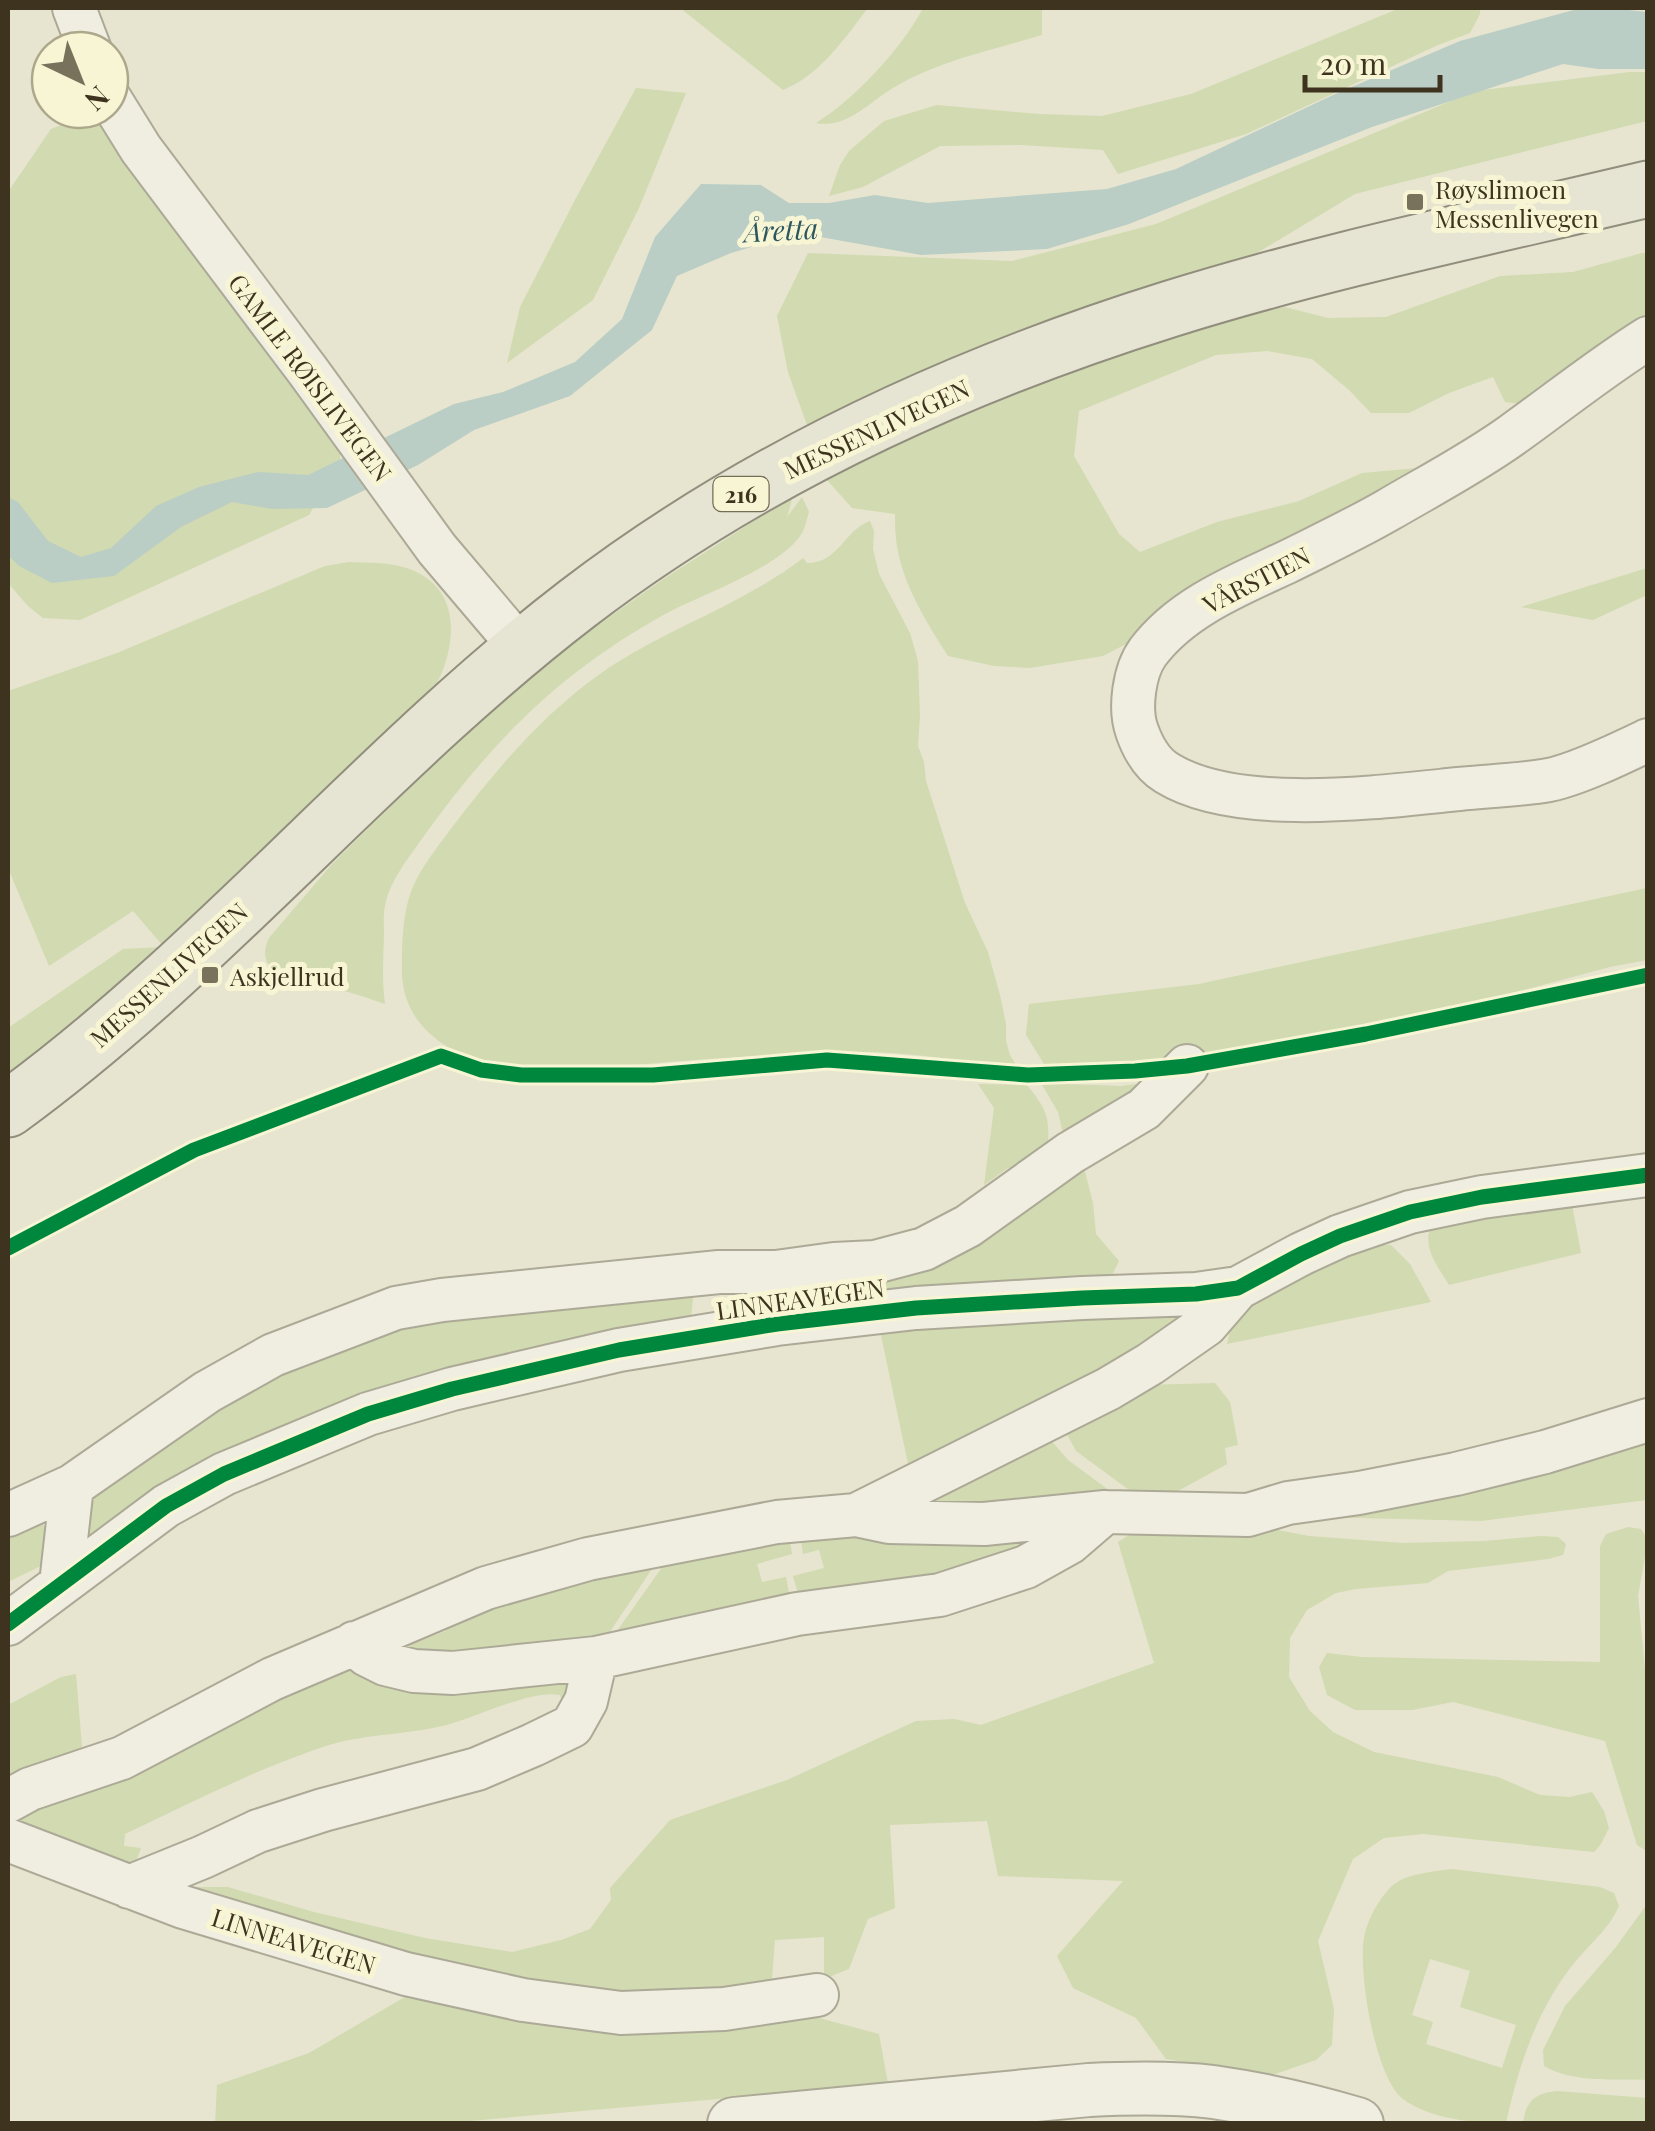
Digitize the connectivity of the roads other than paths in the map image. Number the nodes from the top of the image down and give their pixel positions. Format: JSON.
{"nodes":[{"id":1,"x":129,"y":130,"type":"edge"},
{"id":2,"x":1648,"y":189,"type":"edge"},
{"id":3,"x":1648,"y":338,"type":"edge"},
{"id":4,"x":521,"y":648,"type":"junction"},
{"id":5,"x":1648,"y":740,"type":"edge"},
{"id":6,"x":1186,"y":1066,"type":"dead end"},
{"id":7,"x":8,"y":1109,"type":"edge"},
{"id":8,"x":1648,"y":1175,"type":"edge"},
{"id":9,"x":776,"y":1272,"type":"junction"},
{"id":10,"x":1238,"y":1288,"type":"junction"},
{"id":11,"x":777,"y":1324,"type":"junction"},
{"id":12,"x":1648,"y":1420,"type":"edge"},
{"id":13,"x":72,"y":1486,"type":"junction"},
{"id":14,"x":1105,"y":1512,"type":"junction"},
{"id":15,"x":8,"y":1515,"type":"edge"},
{"id":16,"x":856,"y":1515,"type":"junction"},
{"id":17,"x":61,"y":1584,"type":"junction"},
{"id":18,"x":8,"y":1624,"type":"edge"},
{"id":19,"x":354,"y":1642,"type":"junction"},
{"id":20,"x":596,"y":1658,"type":"junction"},
{"id":21,"x":8,"y":1801,"type":"edge"},
{"id":22,"x":8,"y":1840,"type":"edge"},
{"id":23,"x":129,"y":1887,"type":"junction"},
{"id":24,"x":817,"y":1994,"type":"dead end"},
{"id":25,"x":1089,"y":2106,"type":"edge"},
{"id":26,"x":734,"y":2124,"type":"edge"},
{"id":27,"x":1358,"y":2124,"type":"edge"}],
"edges":[{"from":1,"to":4,"type":"street","name":"GAMLE RØISLIVEGEN"},
{"from":2,"to":4,"type":"main road","name":"MESSENLIVEGEN","number":"216"},
{"from":3,"to":5,"type":"street","name":"VÅRSTIEN"},
{"from":4,"to":7,"type":"main road","name":"MESSENLIVEGEN","number":"216"},
{"from":6,"to":9,"type":"street","name":"LINNEAVEGEN"},
{"from":8,"to":10,"type":"street","name":"LINNEAVEGEN"},
{"from":9,"to":11,"type":"street","name":"LINNEAVEGEN"},
{"from":9,"to":13,"type":"street","name":"LINNEAVEGEN"},
{"from":10,"to":11,"type":"street","name":"LINNEAVEGEN"},
{"from":10,"to":16,"type":"street","name":"LINNEAVEGEN"},
{"from":11,"to":17,"type":"street","name":"LINNEAVEGEN"},
{"from":12,"to":14,"type":"street","name":"LINNEAVEGEN"},
{"from":13,"to":15,"type":"street","name":"LINNEAVEGEN"},
{"from":13,"to":17,"type":"street"},
{"from":14,"to":16,"type":"street","name":"LINNEAVEGEN"},
{"from":14,"to":20,"type":"street"},
{"from":16,"to":19,"type":"street","name":"LINNEAVEGEN"},
{"from":17,"to":18,"type":"street","name":"LINNEAVEGEN"},
{"from":19,"to":20,"type":"street"},
{"from":19,"to":21,"type":"street","name":"LINNEAVEGEN"},
{"from":20,"to":23,"type":"street"},
{"from":22,"to":23,"type":"street","name":"LINNEAVEGEN"},
{"from":23,"to":24,"type":"street","name":"LINNEAVEGEN"},
{"from":25,"to":26,"type":"street"},
{"from":25,"to":27,"type":"street"}]}
